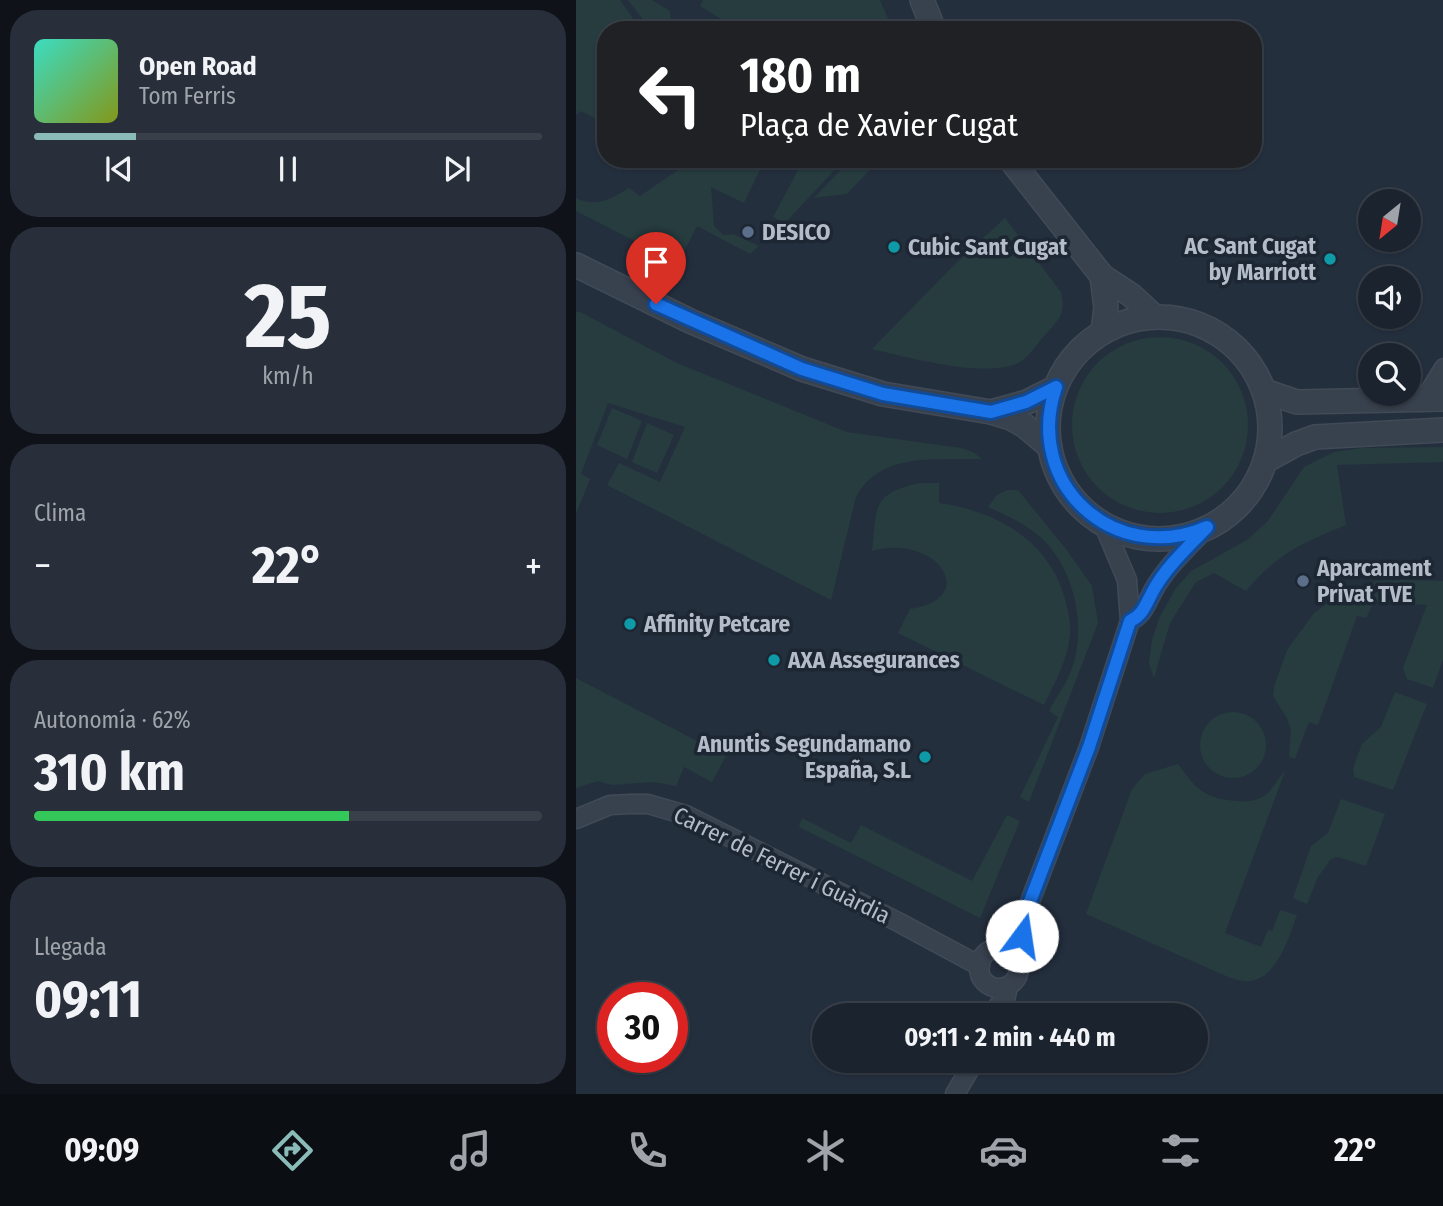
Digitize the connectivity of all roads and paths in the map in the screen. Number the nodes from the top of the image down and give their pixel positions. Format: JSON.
{"nodes":[{"id":1,"x":922,"y":0,"type":"edge"},
{"id":2,"x":930,"y":21,"type":"edge"},
{"id":3,"x":1017,"y":168,"type":"edge"},
{"id":4,"x":576,"y":265,"type":"edge"},
{"id":5,"x":1102,"y":276,"type":"junction"},
{"id":6,"x":1155,"y":317,"type":"junction"},
{"id":7,"x":1103,"y":332,"type":"junction"},
{"id":8,"x":1443,"y":368,"type":"edge"},
{"id":9,"x":1056,"y":387,"type":"junction"},
{"id":10,"x":1264,"y":391,"type":"junction"},
{"id":11,"x":1434,"y":399,"type":"edge"},
{"id":12,"x":991,"y":412,"type":"junction"},
{"id":13,"x":1443,"y":430,"type":"edge"},
{"id":14,"x":1050,"y":447,"type":"junction"},
{"id":15,"x":1265,"y":461,"type":"junction"},
{"id":16,"x":1103,"y":523,"type":"junction"},
{"id":17,"x":1207,"y":527,"type":"junction"},
{"id":18,"x":1130,"y":621,"type":"junction"},
{"id":19,"x":576,"y":819,"type":"edge"},
{"id":20,"x":1026,"y":912,"type":"junction"},
{"id":21,"x":996,"y":949,"type":"junction"},
{"id":22,"x":1017,"y":959,"type":"junction"},
{"id":23,"x":983,"y":974,"type":"junction"},
{"id":24,"x":1008,"y":986,"type":"junction"},
{"id":25,"x":987,"y":1003,"type":"edge"},
{"id":26,"x":1000,"y":1003,"type":"edge"},
{"id":27,"x":968,"y":1073,"type":"edge"},
{"id":28,"x":955,"y":1094,"type":"edge"}],
"edges":[{"from":1,"to":2,"type":"street"},
{"from":3,"to":5,"type":"street"},
{"from":4,"to":12,"type":"street"},
{"from":5,"to":6,"type":"street"},
{"from":5,"to":7,"type":"street"},
{"from":6,"to":7,"type":"street"},
{"from":6,"to":10,"type":"street"},
{"from":7,"to":9,"type":"street"},
{"from":8,"to":11,"type":"street"},
{"from":9,"to":12,"type":"street"},
{"from":9,"to":14,"type":"street"},
{"from":10,"to":11,"type":"street"},
{"from":10,"to":15,"type":"street"},
{"from":12,"to":14,"type":"street"},
{"from":13,"to":15,"type":"street"},
{"from":14,"to":16,"type":"street"},
{"from":15,"to":17,"type":"street"},
{"from":16,"to":17,"type":"street"},
{"from":16,"to":18,"type":"street"},
{"from":17,"to":18,"type":"street"},
{"from":18,"to":20,"type":"street"},
{"from":19,"to":23,"type":"street","name":"Carrer de Ferrer i Guàrdia"},
{"from":20,"to":21,"type":"street"},
{"from":20,"to":22,"type":"street"},
{"from":21,"to":22,"type":"street"},
{"from":21,"to":23,"type":"street"},
{"from":22,"to":24,"type":"street"},
{"from":23,"to":24,"type":"street"},
{"from":23,"to":25,"type":"street"},
{"from":24,"to":26,"type":"street"},
{"from":27,"to":28,"type":"street"}]}
